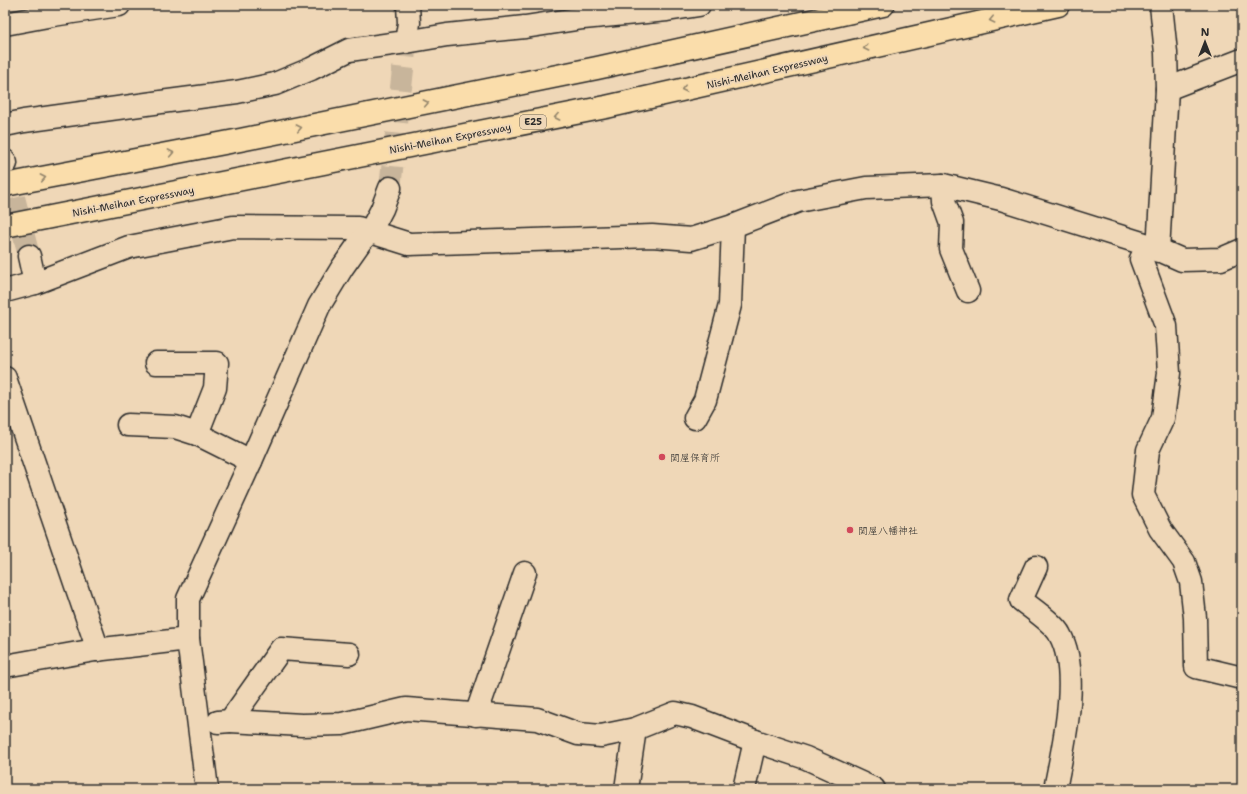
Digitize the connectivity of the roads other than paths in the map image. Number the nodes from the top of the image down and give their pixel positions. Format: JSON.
{"nodes":[{"id":1,"x":119,"y":5,"type":"edge"},
{"id":2,"x":408,"y":5,"type":"edge"},
{"id":3,"x":699,"y":5,"type":"edge"},
{"id":4,"x":884,"y":5,"type":"edge"},
{"id":5,"x":1058,"y":5,"type":"edge"},
{"id":6,"x":1161,"y":5,"type":"edge"},
{"id":7,"x":51,"y":10,"type":"edge"},
{"id":8,"x":5,"y":24,"type":"edge"},
{"id":9,"x":406,"y":42,"type":"junction"},
{"id":10,"x":1242,"y":60,"type":"edge"},
{"id":11,"x":1167,"y":88,"type":"junction"},
{"id":12,"x":5,"y":126,"type":"edge"},
{"id":13,"x":5,"y":185,"type":"edge"},
{"id":14,"x":943,"y":185,"type":"junction"},
{"id":15,"x":390,"y":188,"type":"tunnel mouth"},
{"id":16,"x":5,"y":226,"type":"edge"},
{"id":17,"x":733,"y":226,"type":"junction"},
{"id":18,"x":370,"y":232,"type":"junction"},
{"id":19,"x":1153,"y":248,"type":"junction"},
{"id":20,"x":1242,"y":250,"type":"edge"},
{"id":21,"x":29,"y":256,"type":"tunnel mouth"},
{"id":22,"x":35,"y":282,"type":"junction"},
{"id":23,"x":5,"y":291,"type":"edge"},
{"id":24,"x":968,"y":291,"type":"dead end"},
{"id":25,"x":156,"y":363,"type":"dead end"},
{"id":26,"x":5,"y":378,"type":"edge"},
{"id":27,"x":695,"y":418,"type":"dead end"},
{"id":28,"x":11,"y":419,"type":"edge"},
{"id":29,"x":128,"y":425,"type":"dead end"},
{"id":30,"x":197,"y":434,"type":"junction"},
{"id":31,"x":251,"y":462,"type":"junction"},
{"id":32,"x":1036,"y":567,"type":"dead end"},
{"id":33,"x":525,"y":573,"type":"dead end"},
{"id":34,"x":188,"y":639,"type":"junction"},
{"id":35,"x":98,"y":650,"type":"junction"},
{"id":36,"x":348,"y":654,"type":"dead end"},
{"id":37,"x":5,"y":666,"type":"edge"},
{"id":38,"x":1242,"y":678,"type":"edge"},
{"id":39,"x":476,"y":715,"type":"junction"},
{"id":40,"x":230,"y":721,"type":"junction"},
{"id":41,"x":198,"y":722,"type":"junction"},
{"id":42,"x":635,"y":729,"type":"junction"},
{"id":43,"x":756,"y":740,"type":"junction"},
{"id":44,"x":207,"y":789,"type":"edge"},
{"id":45,"x":626,"y":789,"type":"edge"},
{"id":46,"x":744,"y":789,"type":"edge"},
{"id":47,"x":874,"y":789,"type":"edge"},
{"id":48,"x":1055,"y":789,"type":"edge"}],
"edges":[{"from":1,"to":7,"type":"street"},
{"from":2,"to":9,"type":"street"},
{"from":3,"to":9,"type":"street"},
{"from":13,"to":4,"type":"highway","one_way":true},
{"from":5,"to":16,"type":"highway","name":"Nishi-Meihan Expressway","number":"E25","one_way":true},
{"from":6,"to":11,"type":"street"},
{"from":7,"to":8,"type":"street"},
{"from":9,"to":12,"type":"street"},
{"from":10,"to":11,"type":"street"},
{"from":11,"to":19,"type":"street"},
{"from":14,"to":17,"type":"street"},
{"from":14,"to":19,"type":"street"},
{"from":14,"to":24,"type":"street"},
{"from":15,"to":18,"type":"street"},
{"from":17,"to":18,"type":"street"},
{"from":17,"to":27,"type":"street"},
{"from":18,"to":22,"type":"street"},
{"from":18,"to":31,"type":"street"},
{"from":19,"to":20,"type":"street"},
{"from":19,"to":38,"type":"street"},
{"from":21,"to":22,"type":"street"},
{"from":22,"to":23,"type":"street"},
{"from":25,"to":30,"type":"street"},
{"from":26,"to":28,"type":"street"},
{"from":28,"to":35,"type":"street"},
{"from":29,"to":30,"type":"street"},
{"from":30,"to":31,"type":"street"},
{"from":31,"to":34,"type":"street"},
{"from":32,"to":48,"type":"street"},
{"from":33,"to":39,"type":"street"},
{"from":34,"to":35,"type":"street"},
{"from":34,"to":41,"type":"street"},
{"from":35,"to":37,"type":"street"},
{"from":36,"to":40,"type":"street"},
{"from":39,"to":40,"type":"street"},
{"from":39,"to":42,"type":"street"},
{"from":40,"to":41,"type":"street"},
{"from":41,"to":44,"type":"street"},
{"from":42,"to":43,"type":"street"},
{"from":42,"to":45,"type":"street"},
{"from":43,"to":46,"type":"street"},
{"from":43,"to":47,"type":"street"}]}
